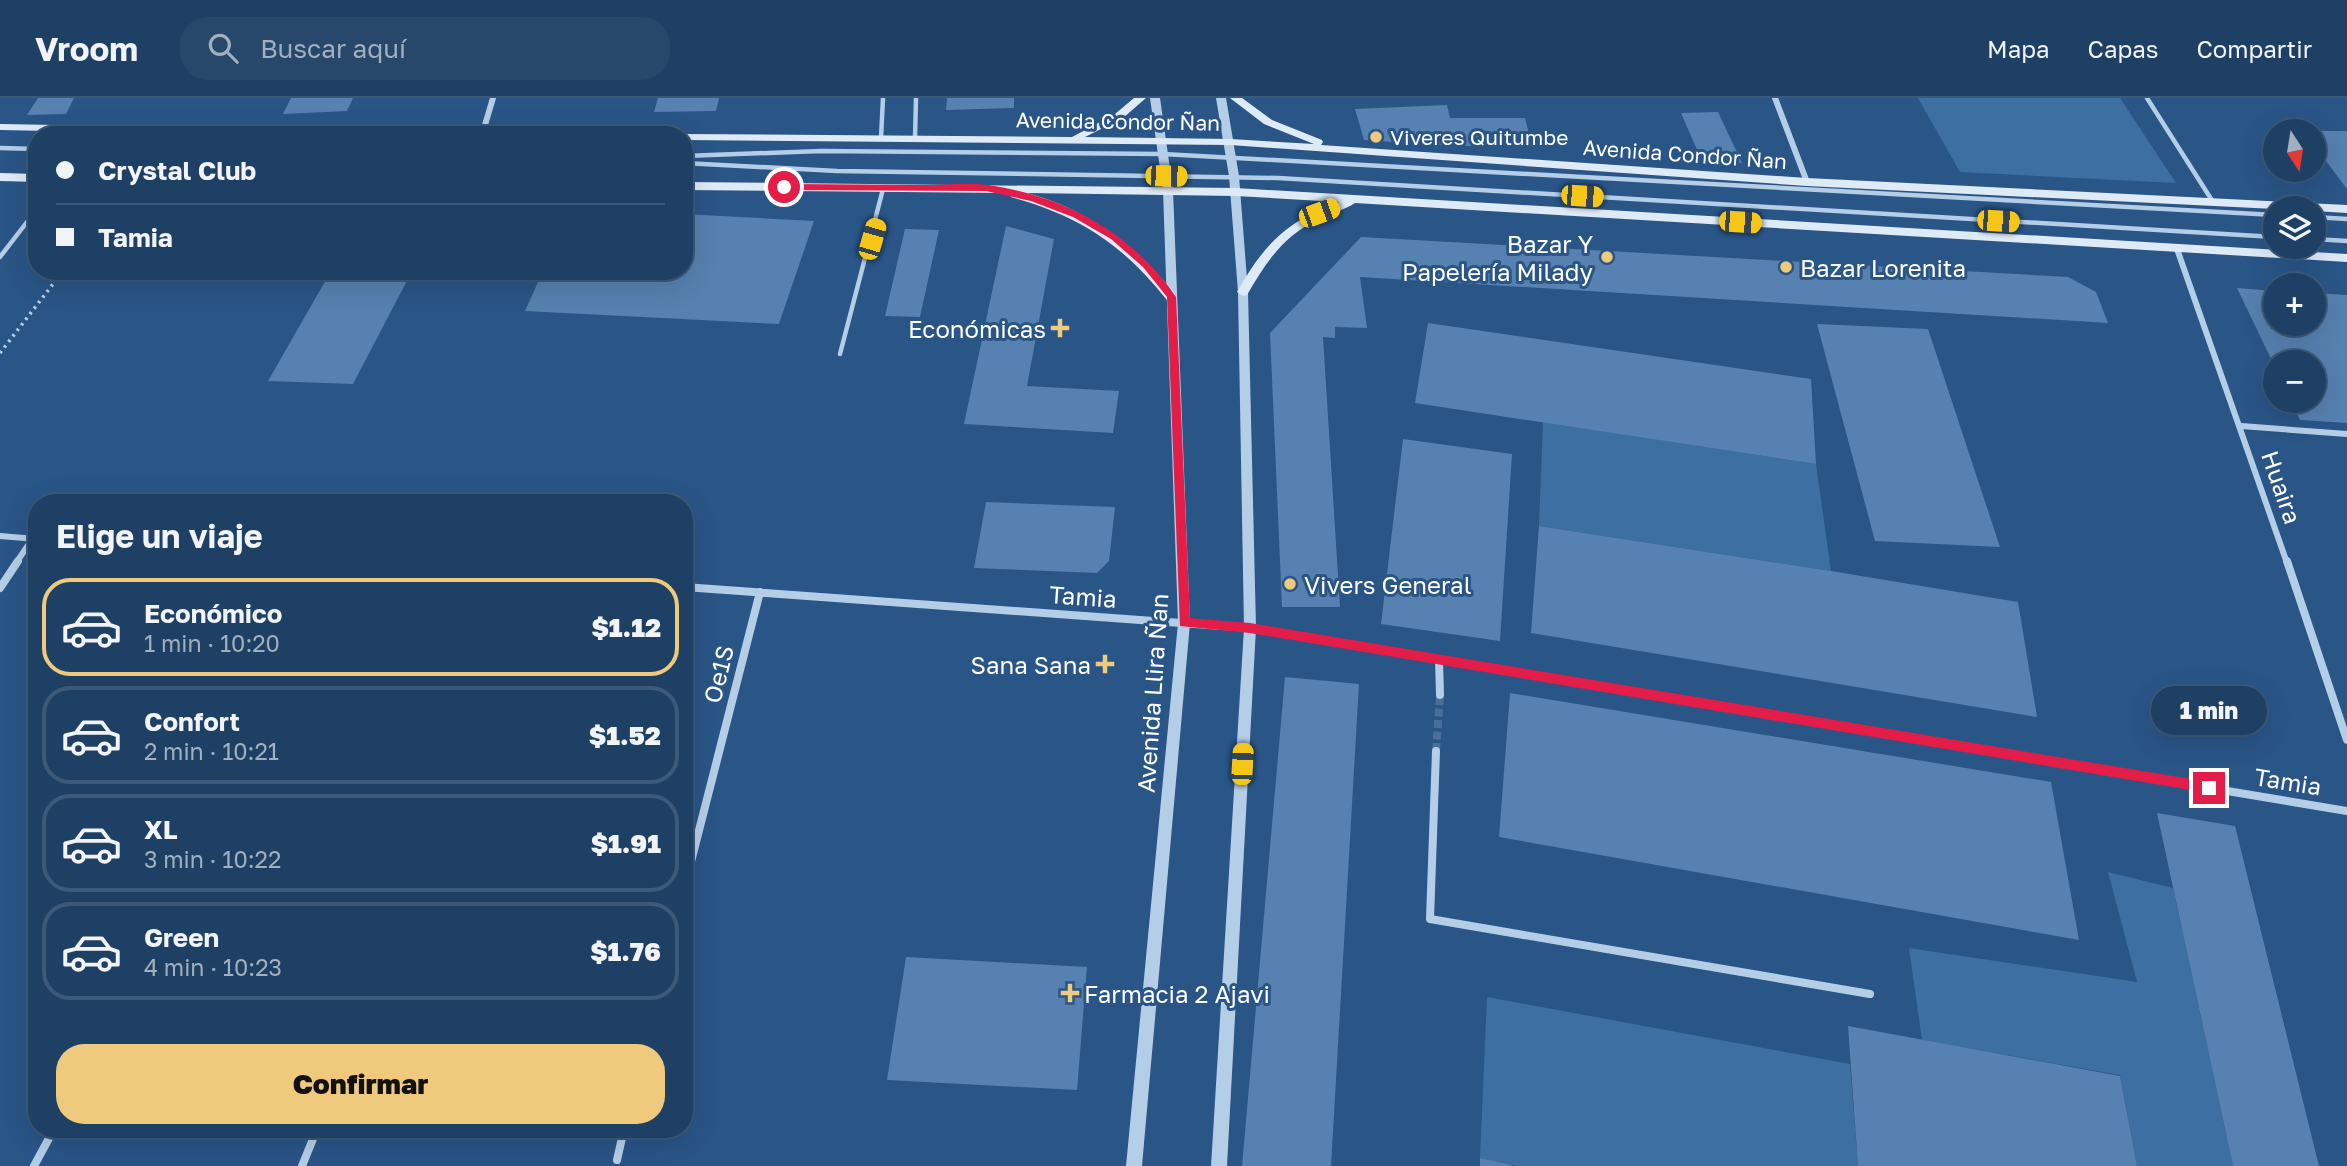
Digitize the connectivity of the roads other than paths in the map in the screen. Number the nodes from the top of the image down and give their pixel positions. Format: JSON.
{"nodes":[{"id":1,"x":493,"y":98,"type":"edge"},
{"id":2,"x":883,"y":98,"type":"edge"},
{"id":3,"x":916,"y":98,"type":"edge"},
{"id":4,"x":1142,"y":98,"type":"edge"},
{"id":5,"x":1155,"y":98,"type":"edge"},
{"id":6,"x":1221,"y":98,"type":"edge"},
{"id":7,"x":1234,"y":98,"type":"edge"},
{"id":8,"x":1775,"y":98,"type":"edge"},
{"id":9,"x":2147,"y":98,"type":"edge"},
{"id":10,"x":485,"y":126,"type":"edge"},
{"id":11,"x":0,"y":127,"type":"edge"},
{"id":12,"x":28,"y":127,"type":"edge"},
{"id":13,"x":693,"y":137,"type":"edge"},
{"id":14,"x":881,"y":138,"type":"junction"},
{"id":15,"x":915,"y":139,"type":"junction"},
{"id":16,"x":1071,"y":140,"type":"junction"},
{"id":17,"x":1161,"y":141,"type":"junction"},
{"id":18,"x":1230,"y":142,"type":"junction"},
{"id":19,"x":0,"y":148,"type":"edge"},
{"id":20,"x":28,"y":149,"type":"edge"},
{"id":21,"x":1339,"y":149,"type":"junction"},
{"id":22,"x":1163,"y":154,"type":"junction"},
{"id":23,"x":693,"y":156,"type":"edge"},
{"id":24,"x":1232,"y":158,"type":"junction"},
{"id":25,"x":693,"y":163,"type":"edge"},
{"id":26,"x":1166,"y":176,"type":"junction"},
{"id":27,"x":1234,"y":176,"type":"junction"},
{"id":28,"x":0,"y":177,"type":"edge"},
{"id":29,"x":28,"y":178,"type":"edge"},
{"id":30,"x":1807,"y":182,"type":"junction"},
{"id":31,"x":693,"y":186,"type":"edge"},
{"id":32,"x":883,"y":188,"type":"junction"},
{"id":33,"x":986,"y":188,"type":"junction"},
{"id":34,"x":1168,"y":190,"type":"junction"},
{"id":35,"x":1236,"y":192,"type":"junction"},
{"id":36,"x":1358,"y":199,"type":"junction"},
{"id":37,"x":2213,"y":202,"type":"junction"},
{"id":38,"x":2347,"y":209,"type":"edge"},
{"id":39,"x":2263,"y":214,"type":"edge"},
{"id":40,"x":2326,"y":218,"type":"edge"},
{"id":41,"x":2347,"y":219,"type":"edge"},
{"id":42,"x":28,"y":221,"type":"edge"},
{"id":43,"x":2263,"y":236,"type":"edge"},
{"id":44,"x":2326,"y":240,"type":"edge"},
{"id":45,"x":2347,"y":242,"type":"edge"},
{"id":46,"x":2177,"y":248,"type":"junction"},
{"id":47,"x":0,"y":257,"type":"edge"},
{"id":48,"x":2347,"y":258,"type":"edge"},
{"id":49,"x":1243,"y":292,"type":"junction"},
{"id":50,"x":1171,"y":297,"type":"junction"},
{"id":51,"x":840,"y":354,"type":"dead end"},
{"id":52,"x":2241,"y":426,"type":"junction"},
{"id":53,"x":2347,"y":434,"type":"edge"},
{"id":54,"x":0,"y":536,"type":"edge"},
{"id":55,"x":28,"y":538,"type":"edge"},
{"id":56,"x":28,"y":549,"type":"edge"},
{"id":57,"x":0,"y":588,"type":"edge"},
{"id":58,"x":693,"y":588,"type":"edge"},
{"id":59,"x":760,"y":592,"type":"junction"},
{"id":60,"x":1184,"y":623,"type":"junction"},
{"id":61,"x":1250,"y":628,"type":"junction"},
{"id":62,"x":1439,"y":660,"type":"junction"},
{"id":63,"x":1440,"y":695,"type":"tunnel mouth"},
{"id":64,"x":2347,"y":740,"type":"edge"},
{"id":65,"x":1436,"y":751,"type":"tunnel mouth"},
{"id":66,"x":2347,"y":811,"type":"edge"},
{"id":67,"x":693,"y":854,"type":"edge"},
{"id":68,"x":1870,"y":994,"type":"dead end"},
{"id":69,"x":49,"y":1138,"type":"edge"},
{"id":70,"x":313,"y":1138,"type":"edge"},
{"id":71,"x":622,"y":1138,"type":"edge"},
{"id":72,"x":617,"y":1160,"type":"dead end"},
{"id":73,"x":34,"y":1166,"type":"edge"},
{"id":74,"x":302,"y":1166,"type":"edge"},
{"id":75,"x":1134,"y":1166,"type":"edge"},
{"id":76,"x":1219,"y":1166,"type":"edge"}],
"edges":[{"from":1,"to":10,"type":"street"},
{"from":2,"to":14,"type":"lane"},
{"from":3,"to":15,"type":"lane"},
{"from":4,"to":16,"type":"main road"},
{"from":5,"to":17,"type":"street","name":"Avenida Llira Ñan"},
{"from":6,"to":18,"type":"street"},
{"from":7,"to":21,"type":"main road"},
{"from":8,"to":30,"type":"street"},
{"from":9,"to":37,"type":"lane"},
{"from":11,"to":12,"type":"main road"},
{"from":13,"to":14,"type":"main road","name":"Avenida Condor Ñan"},
{"from":14,"to":15,"type":"main road","name":"Avenida Condor Ñan"},
{"from":15,"to":16,"type":"main road","name":"Avenida Condor Ñan"},
{"from":16,"to":17,"type":"main road","name":"Avenida Condor Ñan"},
{"from":17,"to":18,"type":"main road","name":"Avenida Condor Ñan"},
{"from":17,"to":22,"type":"street","name":"Avenida Llira Ñan"},
{"from":18,"to":21,"type":"main road","name":"Avenida Condor Ñan"},
{"from":18,"to":24,"type":"street"},
{"from":19,"to":20,"type":"lane"},
{"from":21,"to":30,"type":"main road","name":"Avenida Condor Ñan"},
{"from":22,"to":23,"type":"lane"},
{"from":22,"to":24,"type":"lane"},
{"from":22,"to":26,"type":"street","name":"Avenida Llira Ñan"},
{"from":24,"to":27,"type":"street"},
{"from":24,"to":39,"type":"lane"},
{"from":25,"to":26,"type":"lane"},
{"from":26,"to":27,"type":"lane"},
{"from":26,"to":34,"type":"street","name":"Avenida Llira Ñan"},
{"from":27,"to":35,"type":"street"},
{"from":27,"to":43,"type":"lane"},
{"from":28,"to":29,"type":"main road"},
{"from":30,"to":37,"type":"main road","name":"Avenida Condor Ñan"},
{"from":31,"to":32,"type":"main road"},
{"from":32,"to":33,"type":"main road"},
{"from":32,"to":51,"type":"lane"},
{"from":33,"to":34,"type":"main road"},
{"from":33,"to":50,"type":"main road"},
{"from":34,"to":35,"type":"main road"},
{"from":34,"to":50,"type":"street","name":"Avenida Llira Ñan"},
{"from":35,"to":36,"type":"main road"},
{"from":35,"to":49,"type":"street"},
{"from":36,"to":46,"type":"main road"},
{"from":36,"to":49,"type":"main road"},
{"from":37,"to":38,"type":"main road","name":"Avenida Condor Ñan"},
{"from":40,"to":41,"type":"lane"},
{"from":42,"to":47,"type":"lane"},
{"from":44,"to":45,"type":"lane"},
{"from":46,"to":48,"type":"main road"},
{"from":46,"to":52,"type":"street","name":"Huaira"},
{"from":49,"to":61,"type":"street"},
{"from":50,"to":60,"type":"street","name":"Avenida Llira Ñan"},
{"from":52,"to":53,"type":"street"},
{"from":52,"to":64,"type":"street","name":"Huaira"},
{"from":54,"to":55,"type":"street"},
{"from":56,"to":57,"type":"street"},
{"from":58,"to":59,"type":"street","name":"Tamia"},
{"from":59,"to":60,"type":"street","name":"Tamia"},
{"from":59,"to":67,"type":"street","name":"Oe1S"},
{"from":60,"to":61,"type":"street","name":"Tamia"},
{"from":60,"to":75,"type":"street","name":"Avenida Llira Ñan"},
{"from":61,"to":62,"type":"street","name":"Tamia"},
{"from":61,"to":76,"type":"street"},
{"from":62,"to":63,"type":"street"},
{"from":62,"to":66,"type":"street","name":"Tamia"},
{"from":65,"to":68,"type":"street"},
{"from":69,"to":73,"type":"street"},
{"from":70,"to":74,"type":"street"},
{"from":71,"to":72,"type":"street"}]}
